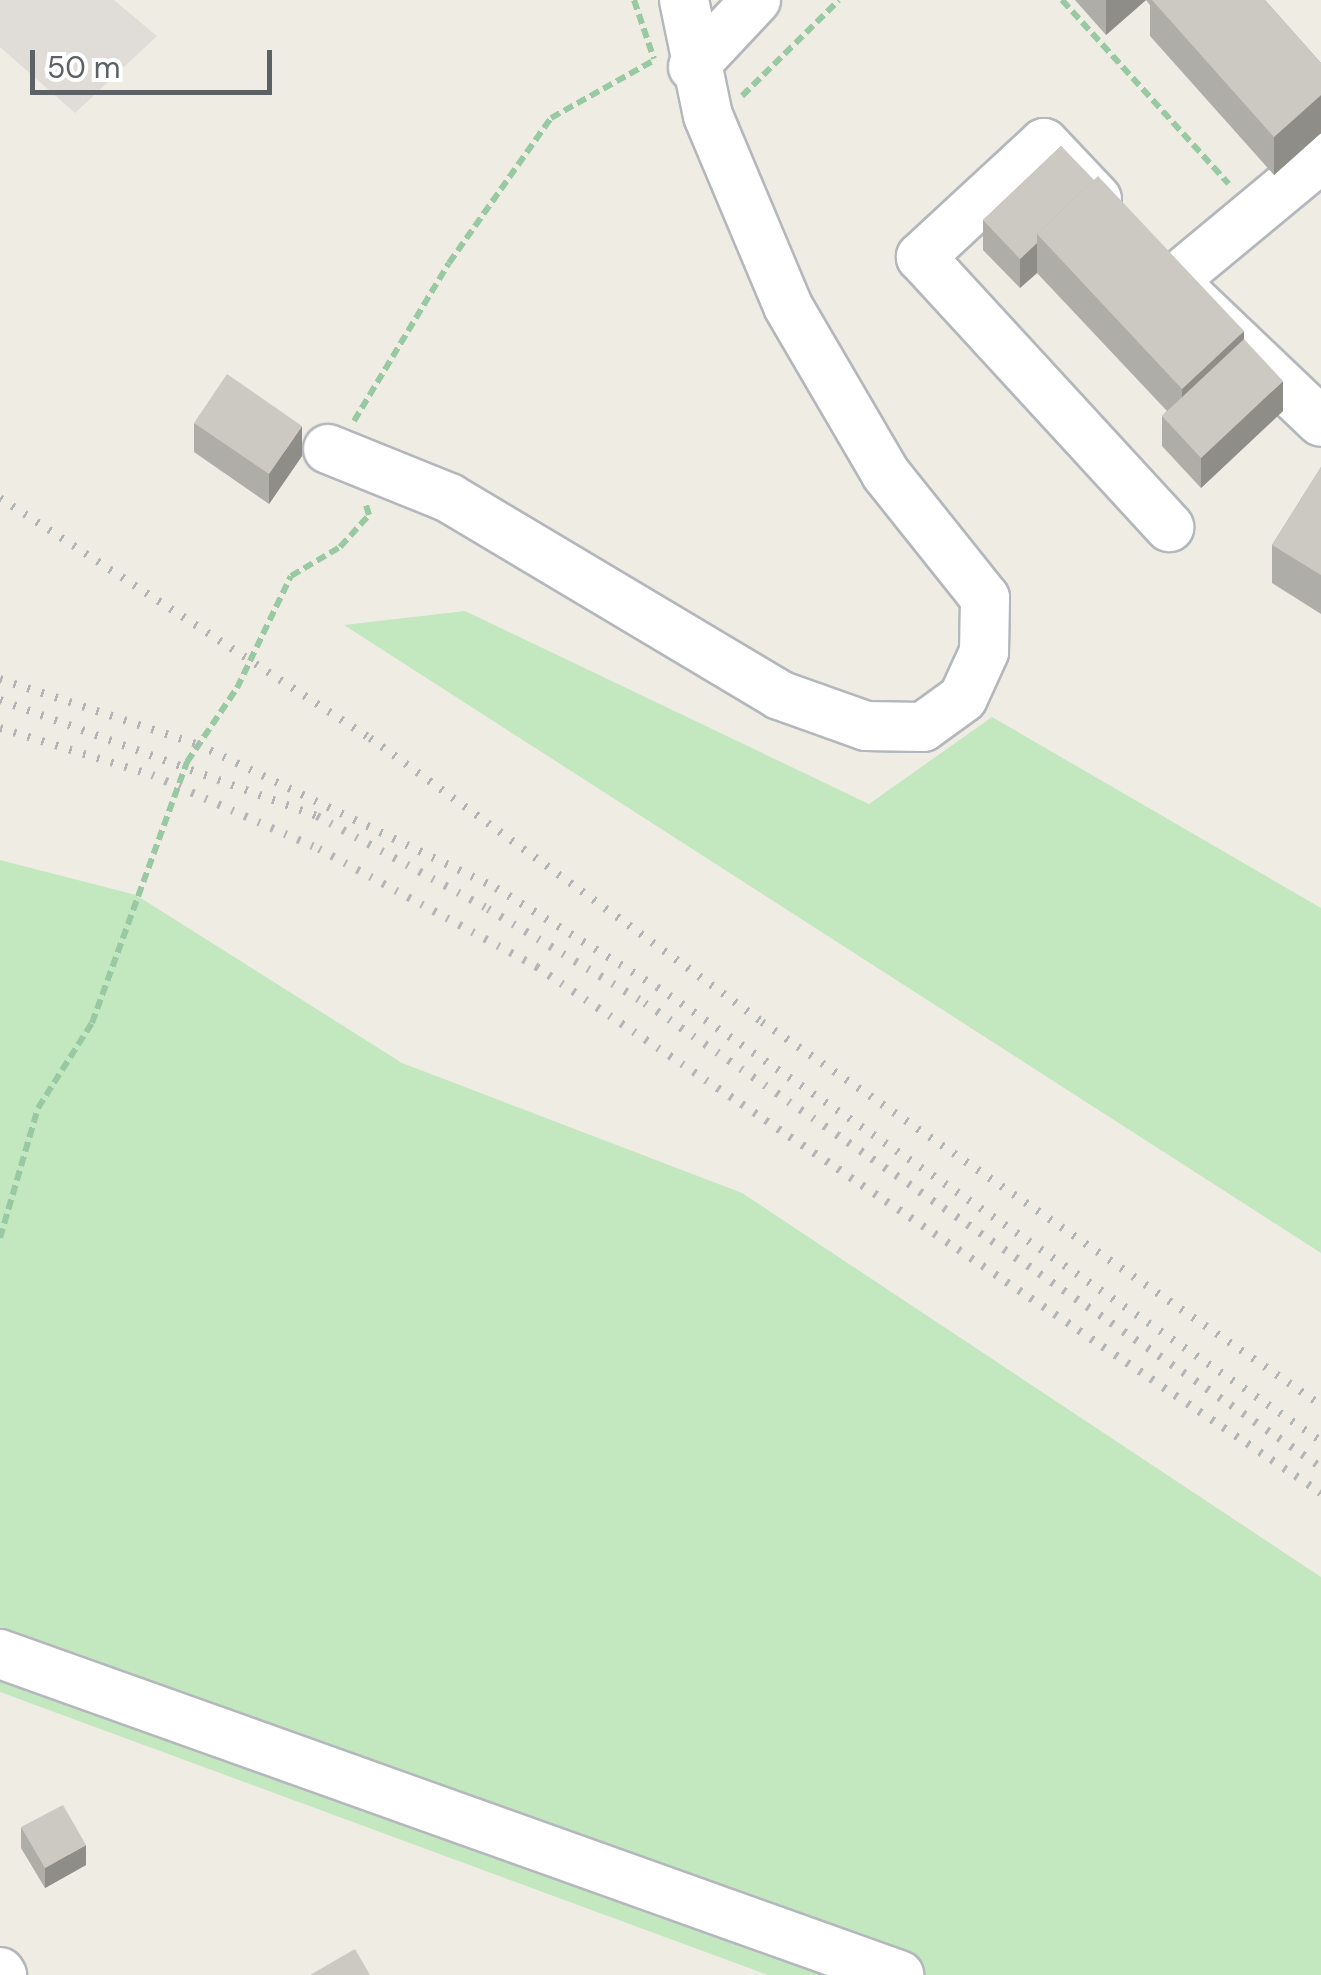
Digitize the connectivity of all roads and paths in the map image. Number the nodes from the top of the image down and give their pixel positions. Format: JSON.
{"nodes":[{"id":1,"x":684,"y":0,"type":"edge"},
{"id":2,"x":756,"y":0,"type":"edge"},
{"id":3,"x":1062,"y":0,"type":"edge"},
{"id":4,"x":693,"y":67,"type":"junction"},
{"id":5,"x":1321,"y":158,"type":"edge"},
{"id":6,"x":1255,"y":213,"type":"junction"},
{"id":7,"x":1173,"y":281,"type":"junction"},
{"id":8,"x":1321,"y":422,"type":"edge"},
{"id":9,"x":328,"y":449,"type":"dead end"},
{"id":10,"x":1169,"y":527,"type":"dead end"},
{"id":11,"x":144,"y":863,"type":"dead end"},
{"id":12,"x":0,"y":1238,"type":"edge"},
{"id":13,"x":0,"y":1654,"type":"edge"},
{"id":14,"x":900,"y":1975,"type":"edge"}],
"edges":[{"from":1,"to":4,"type":"street"},
{"from":2,"to":4,"type":"street"},
{"from":3,"to":6,"type":"path"},
{"from":4,"to":9,"type":"street"},
{"from":5,"to":6,"type":"street"},
{"from":6,"to":7,"type":"street"},
{"from":7,"to":8,"type":"street"},
{"from":7,"to":10,"type":"street"},
{"from":11,"to":12,"type":"path"},
{"from":13,"to":14,"type":"street"}]}
